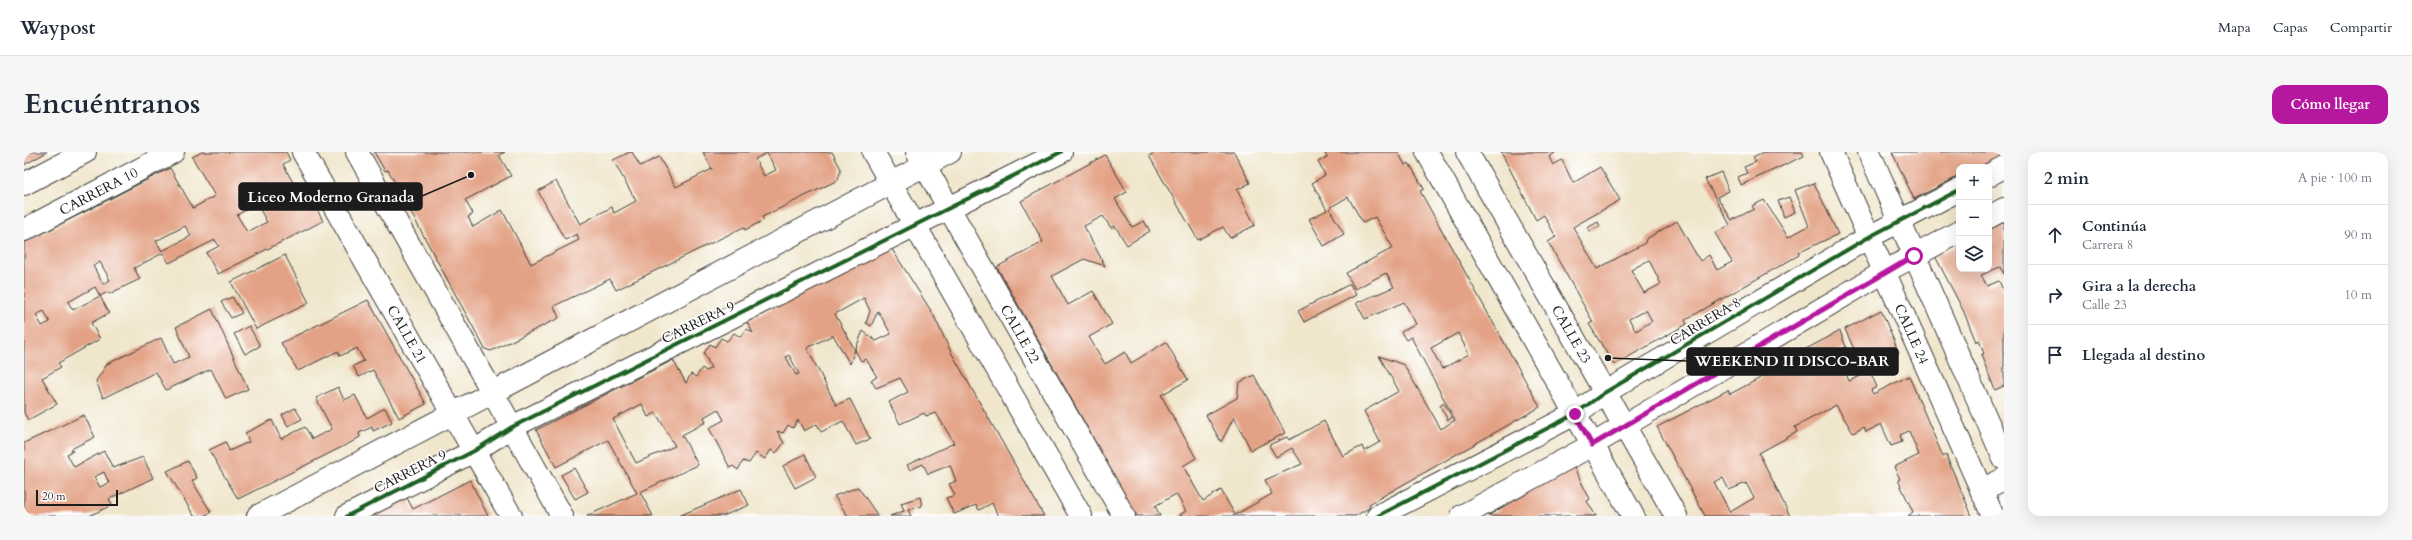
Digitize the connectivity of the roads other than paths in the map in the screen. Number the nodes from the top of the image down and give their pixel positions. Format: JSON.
{"nodes":[{"id":1,"x":84,"y":152,"type":"edge"},
{"id":2,"x":174,"y":152,"type":"edge"},
{"id":3,"x":303,"y":152,"type":"edge"},
{"id":4,"x":357,"y":152,"type":"edge"},
{"id":5,"x":873,"y":152,"type":"edge"},
{"id":6,"x":950,"y":152,"type":"edge"},
{"id":7,"x":1061,"y":152,"type":"edge"},
{"id":8,"x":1427,"y":152,"type":"edge"},
{"id":9,"x":1467,"y":152,"type":"edge"},
{"id":10,"x":1831,"y":152,"type":"edge"},
{"id":11,"x":1869,"y":152,"type":"edge"},
{"id":12,"x":920,"y":159,"type":"edge"},
{"id":13,"x":2004,"y":167,"type":"edge"},
{"id":14,"x":1992,"y":173,"type":"edge"},
{"id":15,"x":891,"y":183,"type":"junction"},
{"id":16,"x":24,"y":184,"type":"edge"},
{"id":17,"x":1956,"y":192,"type":"edge"},
{"id":18,"x":949,"y":209,"type":"junction"},
{"id":19,"x":2004,"y":209,"type":"edge"},
{"id":20,"x":1992,"y":215,"type":"edge"},
{"id":21,"x":1899,"y":221,"type":"junction"},
{"id":22,"x":915,"y":226,"type":"junction"},
{"id":23,"x":24,"y":230,"type":"edge"},
{"id":24,"x":1956,"y":234,"type":"edge"},
{"id":25,"x":1869,"y":237,"type":"junction"},
{"id":26,"x":1914,"y":256,"type":"junction"},
{"id":27,"x":1884,"y":272,"type":"junction"},
{"id":28,"x":492,"y":393,"type":"junction"},
{"id":29,"x":1604,"y":393,"type":"junction"},
{"id":30,"x":452,"y":414,"type":"junction"},
{"id":31,"x":1575,"y":414,"type":"junction"},
{"id":32,"x":512,"y":426,"type":"junction"},
{"id":33,"x":1625,"y":426,"type":"junction"},
{"id":34,"x":1592,"y":445,"type":"junction"},
{"id":35,"x":474,"y":451,"type":"junction"},
{"id":36,"x":2004,"y":459,"type":"edge"},
{"id":37,"x":2004,"y":479,"type":"edge"},
{"id":38,"x":1981,"y":490,"type":"junction"},
{"id":39,"x":258,"y":516,"type":"edge"},
{"id":40,"x":346,"y":516,"type":"edge"},
{"id":41,"x":511,"y":516,"type":"edge"},
{"id":42,"x":562,"y":516,"type":"edge"},
{"id":43,"x":1081,"y":516,"type":"edge"},
{"id":44,"x":1124,"y":516,"type":"edge"},
{"id":45,"x":1378,"y":516,"type":"edge"},
{"id":46,"x":1462,"y":516,"type":"edge"},
{"id":47,"x":1633,"y":516,"type":"edge"},
{"id":48,"x":1676,"y":516,"type":"edge"},
{"id":49,"x":1993,"y":516,"type":"edge"}],
"edges":[{"from":1,"to":16,"type":"street"},
{"from":2,"to":23,"type":"street","name":"CARRERA 10"},
{"from":3,"to":30,"type":"street","name":"CALLE 21"},
{"from":4,"to":28,"type":"street"},
{"from":5,"to":15,"type":"street"},
{"from":6,"to":12,"type":"street"},
{"from":7,"to":18,"type":"street","name":"CARRERA 9"},
{"from":8,"to":31,"type":"street"},
{"from":9,"to":29,"type":"street","name":"CALLE 23"},
{"from":10,"to":25,"type":"street","name":"CALLE 24"},
{"from":11,"to":21,"type":"street"},
{"from":12,"to":15,"type":"street"},
{"from":12,"to":18,"type":"street","name":"CALLE 22"},
{"from":13,"to":14,"type":"street"},
{"from":15,"to":22,"type":"street"},
{"from":15,"to":28,"type":"street"},
{"from":17,"to":21,"type":"street","name":"CARRERA 8"},
{"from":18,"to":22,"type":"street","name":"CARRERA 9"},
{"from":18,"to":44,"type":"street","name":"CALLE 22"},
{"from":19,"to":20,"type":"street"},
{"from":21,"to":25,"type":"street","name":"CARRERA 8"},
{"from":21,"to":26,"type":"street"},
{"from":22,"to":32,"type":"street","name":"CARRERA 9"},
{"from":22,"to":43,"type":"street"},
{"from":24,"to":26,"type":"street"},
{"from":25,"to":27,"type":"street","name":"CALLE 24"},
{"from":25,"to":29,"type":"street","name":"CARRERA 8"},
{"from":26,"to":27,"type":"street"},
{"from":26,"to":36,"type":"street"},
{"from":27,"to":33,"type":"street"},
{"from":27,"to":38,"type":"street","name":"CALLE 24"},
{"from":28,"to":30,"type":"street"},
{"from":28,"to":32,"type":"street"},
{"from":29,"to":31,"type":"street","name":"CARRERA 8"},
{"from":29,"to":33,"type":"street","name":"CALLE 23"},
{"from":30,"to":35,"type":"street","name":"CALLE 21"},
{"from":30,"to":39,"type":"street"},
{"from":31,"to":34,"type":"street"},
{"from":31,"to":45,"type":"street","name":"CARRERA 8"},
{"from":32,"to":35,"type":"street","name":"CARRERA 9"},
{"from":32,"to":42,"type":"street"},
{"from":33,"to":34,"type":"street"},
{"from":33,"to":48,"type":"street","name":"CALLE 23"},
{"from":34,"to":46,"type":"street"},
{"from":34,"to":47,"type":"street"},
{"from":35,"to":40,"type":"street","name":"CARRERA 9"},
{"from":35,"to":41,"type":"street","name":"CALLE 21"},
{"from":37,"to":38,"type":"street"},
{"from":38,"to":49,"type":"street","name":"CALLE 24"}]}
